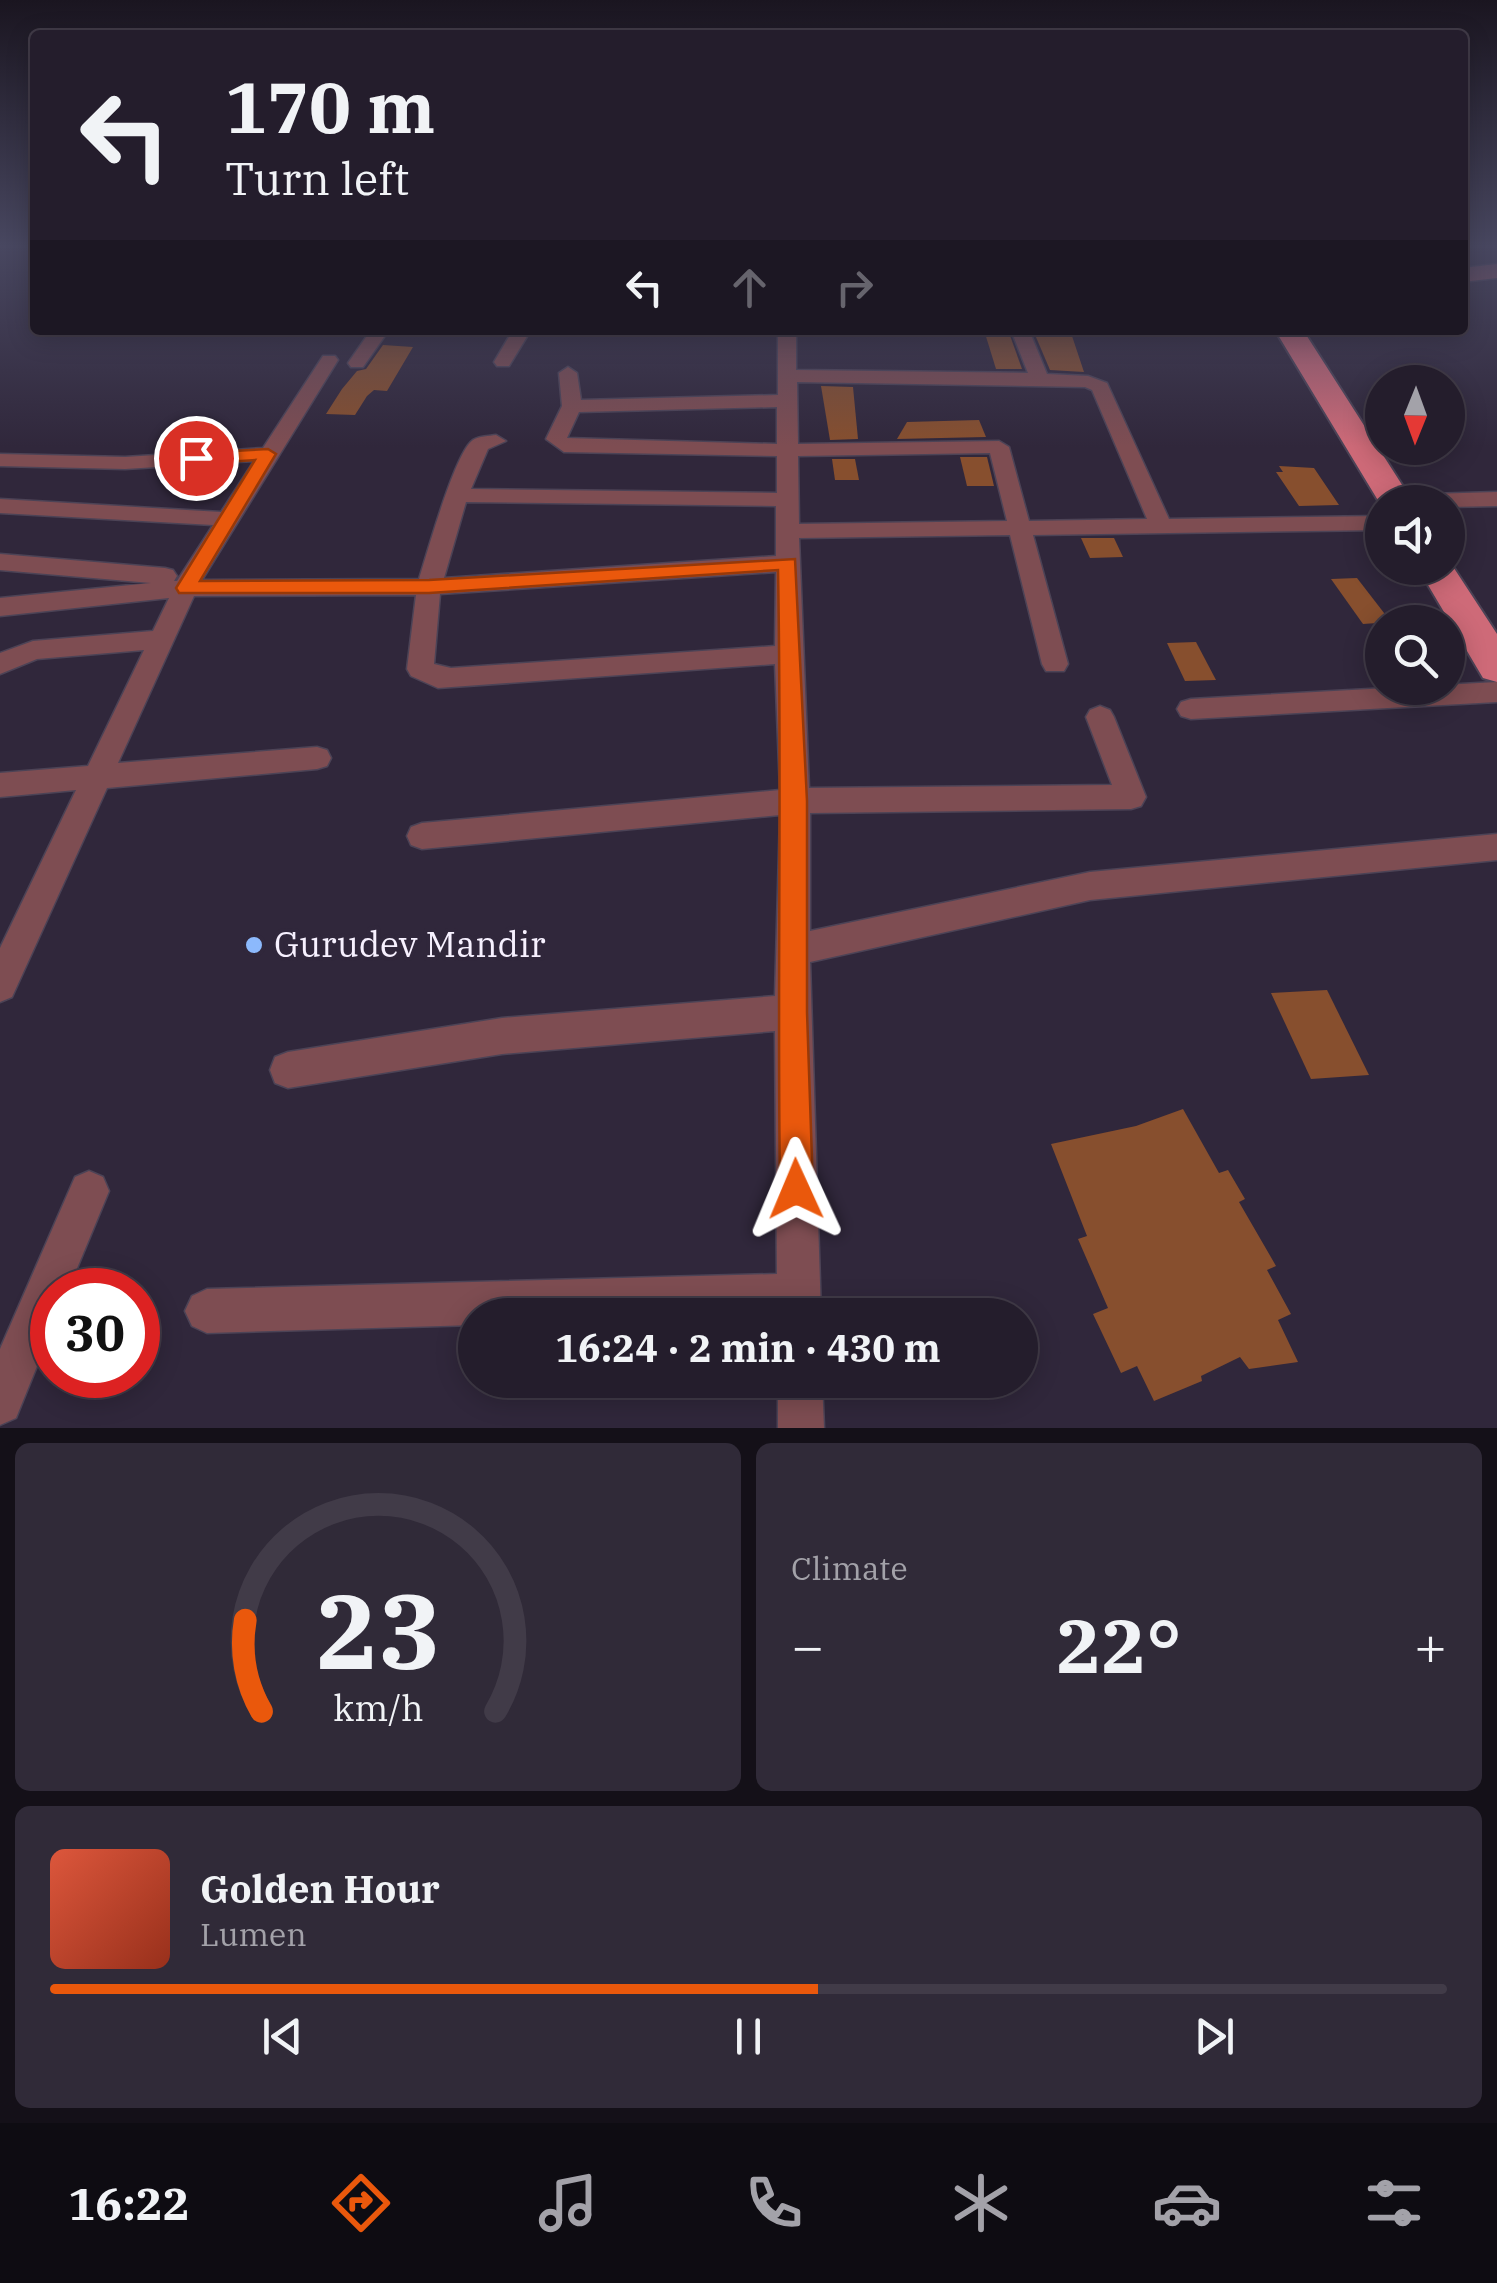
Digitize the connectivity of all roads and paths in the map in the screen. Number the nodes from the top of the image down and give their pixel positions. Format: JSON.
{"nodes":[{"id":1,"x":377,"y":335,"type":"edge"},
{"id":2,"x":519,"y":335,"type":"edge"},
{"id":3,"x":787,"y":335,"type":"edge"},
{"id":4,"x":1022,"y":335,"type":"edge"},
{"id":5,"x":1292,"y":335,"type":"edge"},
{"id":6,"x":1314,"y":335,"type":"edge"},
{"id":7,"x":329,"y":360,"type":"dead end"},
{"id":8,"x":504,"y":362,"type":"dead end"},
{"id":9,"x":357,"y":363,"type":"dead end"},
{"id":10,"x":568,"y":372,"type":"dead end"},
{"id":11,"x":1040,"y":379,"type":"junction"},
{"id":12,"x":788,"y":389,"type":"junction"},
{"id":13,"x":572,"y":406,"type":"junction"},
{"id":14,"x":1365,"y":412,"type":"edge"},
{"id":15,"x":496,"y":441,"type":"dead end"},
{"id":16,"x":788,"y":450,"type":"junction"},
{"id":17,"x":268,"y":454,"type":"junction"},
{"id":18,"x":0,"y":460,"type":"edge"},
{"id":19,"x":1385,"y":485,"type":"edge"},
{"id":20,"x":458,"y":495,"type":"junction"},
{"id":21,"x":790,"y":500,"type":"junction"},
{"id":22,"x":1497,"y":500,"type":"edge"},
{"id":23,"x":1465,"y":501,"type":"edge"},
{"id":24,"x":0,"y":506,"type":"edge"},
{"id":25,"x":227,"y":519,"type":"junction"},
{"id":26,"x":1365,"y":523,"type":"edge"},
{"id":27,"x":1161,"y":526,"type":"junction"},
{"id":28,"x":1022,"y":529,"type":"junction"},
{"id":29,"x":790,"y":532,"type":"junction"},
{"id":30,"x":0,"y":562,"type":"edge"},
{"id":31,"x":788,"y":563,"type":"junction"},
{"id":32,"x":1465,"y":564,"type":"edge"},
{"id":33,"x":189,"y":583,"type":"junction"},
{"id":34,"x":1447,"y":585,"type":"edge"},
{"id":35,"x":429,"y":587,"type":"junction"},
{"id":36,"x":0,"y":607,"type":"edge"},
{"id":37,"x":1497,"y":614,"type":"edge"},
{"id":38,"x":162,"y":639,"type":"junction"},
{"id":39,"x":788,"y":654,"type":"junction"},
{"id":40,"x":0,"y":664,"type":"edge"},
{"id":41,"x":1056,"y":664,"type":"dead end"},
{"id":42,"x":1497,"y":666,"type":"edge"},
{"id":43,"x":1497,"y":692,"type":"edge"},
{"id":44,"x":1191,"y":708,"type":"dead end"},
{"id":45,"x":1100,"y":718,"type":"dead end"},
{"id":46,"x":317,"y":758,"type":"dead end"},
{"id":47,"x":97,"y":775,"type":"junction"},
{"id":48,"x":0,"y":785,"type":"edge"},
{"id":49,"x":794,"y":801,"type":"junction"},
{"id":50,"x":422,"y":836,"type":"dead end"},
{"id":51,"x":1497,"y":847,"type":"edge"},
{"id":52,"x":794,"y":950,"type":"junction"},
{"id":53,"x":1,"y":983,"type":"edge"},
{"id":54,"x":792,"y":1012,"type":"junction"},
{"id":55,"x":288,"y":1070,"type":"dead end"},
{"id":56,"x":89,"y":1191,"type":"dead end"},
{"id":57,"x":799,"y":1298,"type":"edge"},
{"id":58,"x":458,"y":1308,"type":"edge"},
{"id":59,"x":207,"y":1311,"type":"dead end"},
{"id":60,"x":800,"y":1398,"type":"edge"},
{"id":61,"x":0,"y":1402,"type":"edge"},
{"id":62,"x":801,"y":1428,"type":"edge"}],
"edges":[{"from":1,"to":9,"type":"street"},
{"from":2,"to":8,"type":"street"},
{"from":3,"to":12,"type":"street"},
{"from":4,"to":11,"type":"street"},
{"from":5,"to":19,"type":"main road"},
{"from":6,"to":14,"type":"main road"},
{"from":7,"to":17,"type":"street"},
{"from":10,"to":13,"type":"street"},
{"from":11,"to":12,"type":"street"},
{"from":11,"to":27,"type":"street"},
{"from":12,"to":13,"type":"street"},
{"from":12,"to":16,"type":"street"},
{"from":13,"to":16,"type":"street"},
{"from":15,"to":20,"type":"street"},
{"from":16,"to":21,"type":"street"},
{"from":16,"to":28,"type":"street"},
{"from":17,"to":18,"type":"street"},
{"from":17,"to":25,"type":"street"},
{"from":20,"to":21,"type":"street"},
{"from":20,"to":35,"type":"street"},
{"from":21,"to":29,"type":"street"},
{"from":22,"to":23,"type":"street"},
{"from":24,"to":25,"type":"street"},
{"from":25,"to":33,"type":"street"},
{"from":26,"to":27,"type":"street"},
{"from":27,"to":28,"type":"street"},
{"from":28,"to":29,"type":"street"},
{"from":28,"to":41,"type":"street"},
{"from":29,"to":31,"type":"street"},
{"from":30,"to":33,"type":"street"},
{"from":31,"to":35,"type":"street"},
{"from":31,"to":39,"type":"street"},
{"from":32,"to":37,"type":"main road"},
{"from":33,"to":35,"type":"street"},
{"from":33,"to":36,"type":"street"},
{"from":33,"to":38,"type":"street"},
{"from":34,"to":42,"type":"main road"},
{"from":35,"to":39,"type":"street"},
{"from":38,"to":40,"type":"street"},
{"from":38,"to":47,"type":"street"},
{"from":39,"to":49,"type":"street"},
{"from":43,"to":44,"type":"street"},
{"from":45,"to":49,"type":"street"},
{"from":46,"to":47,"type":"street"},
{"from":47,"to":48,"type":"street"},
{"from":47,"to":53,"type":"street"},
{"from":49,"to":50,"type":"street"},
{"from":49,"to":52,"type":"street"},
{"from":51,"to":52,"type":"street"},
{"from":52,"to":54,"type":"street"},
{"from":54,"to":55,"type":"street"},
{"from":54,"to":57,"type":"street"},
{"from":56,"to":61,"type":"street"},
{"from":58,"to":59,"type":"street"},
{"from":60,"to":62,"type":"street"}]}
